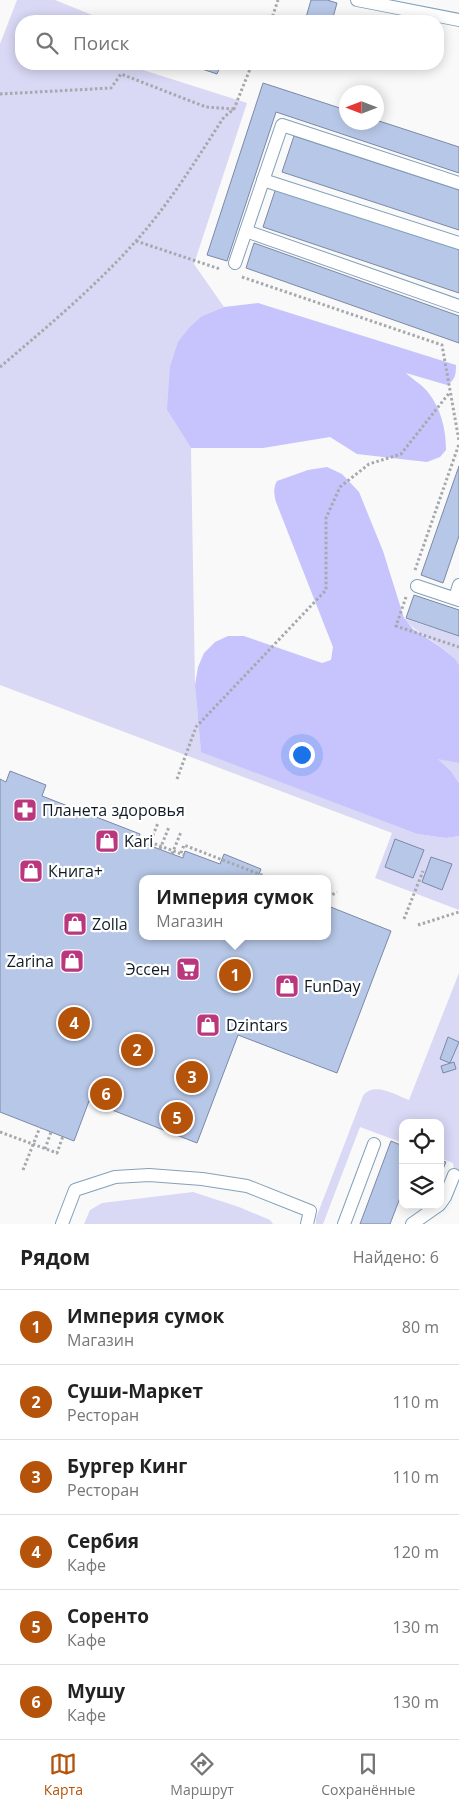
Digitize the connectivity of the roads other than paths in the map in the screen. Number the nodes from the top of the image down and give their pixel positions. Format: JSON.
{"nodes":[{"id":1,"x":357,"y":0,"type":"edge"},
{"id":2,"x":434,"y":15,"type":"edge"},
{"id":3,"x":444,"y":17,"type":"edge"},
{"id":4,"x":459,"y":20,"type":"edge"},
{"id":5,"x":264,"y":180,"type":"junction"},
{"id":6,"x":459,"y":183,"type":"edge"},
{"id":7,"x":246,"y":231,"type":"junction"},
{"id":8,"x":459,"y":243,"type":"edge"},
{"id":9,"x":234,"y":271,"type":"road end"},
{"id":10,"x":459,"y":306,"type":"edge"},
{"id":11,"x":459,"y":585,"type":"edge"},
{"id":12,"x":413,"y":588,"type":"road end"},
{"id":13,"x":457,"y":599,"type":"edge"},
{"id":14,"x":374,"y":1144,"type":"dead end"},
{"id":15,"x":454,"y":1175,"type":"dead end"},
{"id":16,"x":444,"y":1199,"type":"edge"},
{"id":17,"x":434,"y":1209,"type":"edge"},
{"id":18,"x":62,"y":1224,"type":"edge"},
{"id":19,"x":307,"y":1224,"type":"edge"},
{"id":20,"x":344,"y":1224,"type":"edge"},
{"id":21,"x":412,"y":1224,"type":"edge"}],
"edges":[{"from":1,"to":2,"type":"lane"},
{"from":3,"to":4,"type":"lane"},
{"from":5,"to":6,"type":"lane"},
{"from":5,"to":7,"type":"lane"},
{"from":5,"to":8,"type":"lane"},
{"from":7,"to":9,"type":"lane"},
{"from":7,"to":10,"type":"lane"},
{"from":11,"to":13,"type":"lane"},
{"from":12,"to":13,"type":"lane"},
{"from":14,"to":20,"type":"lane"},
{"from":15,"to":16,"type":"lane"},
{"from":17,"to":21,"type":"lane"},
{"from":18,"to":19,"type":"lane"}]}
